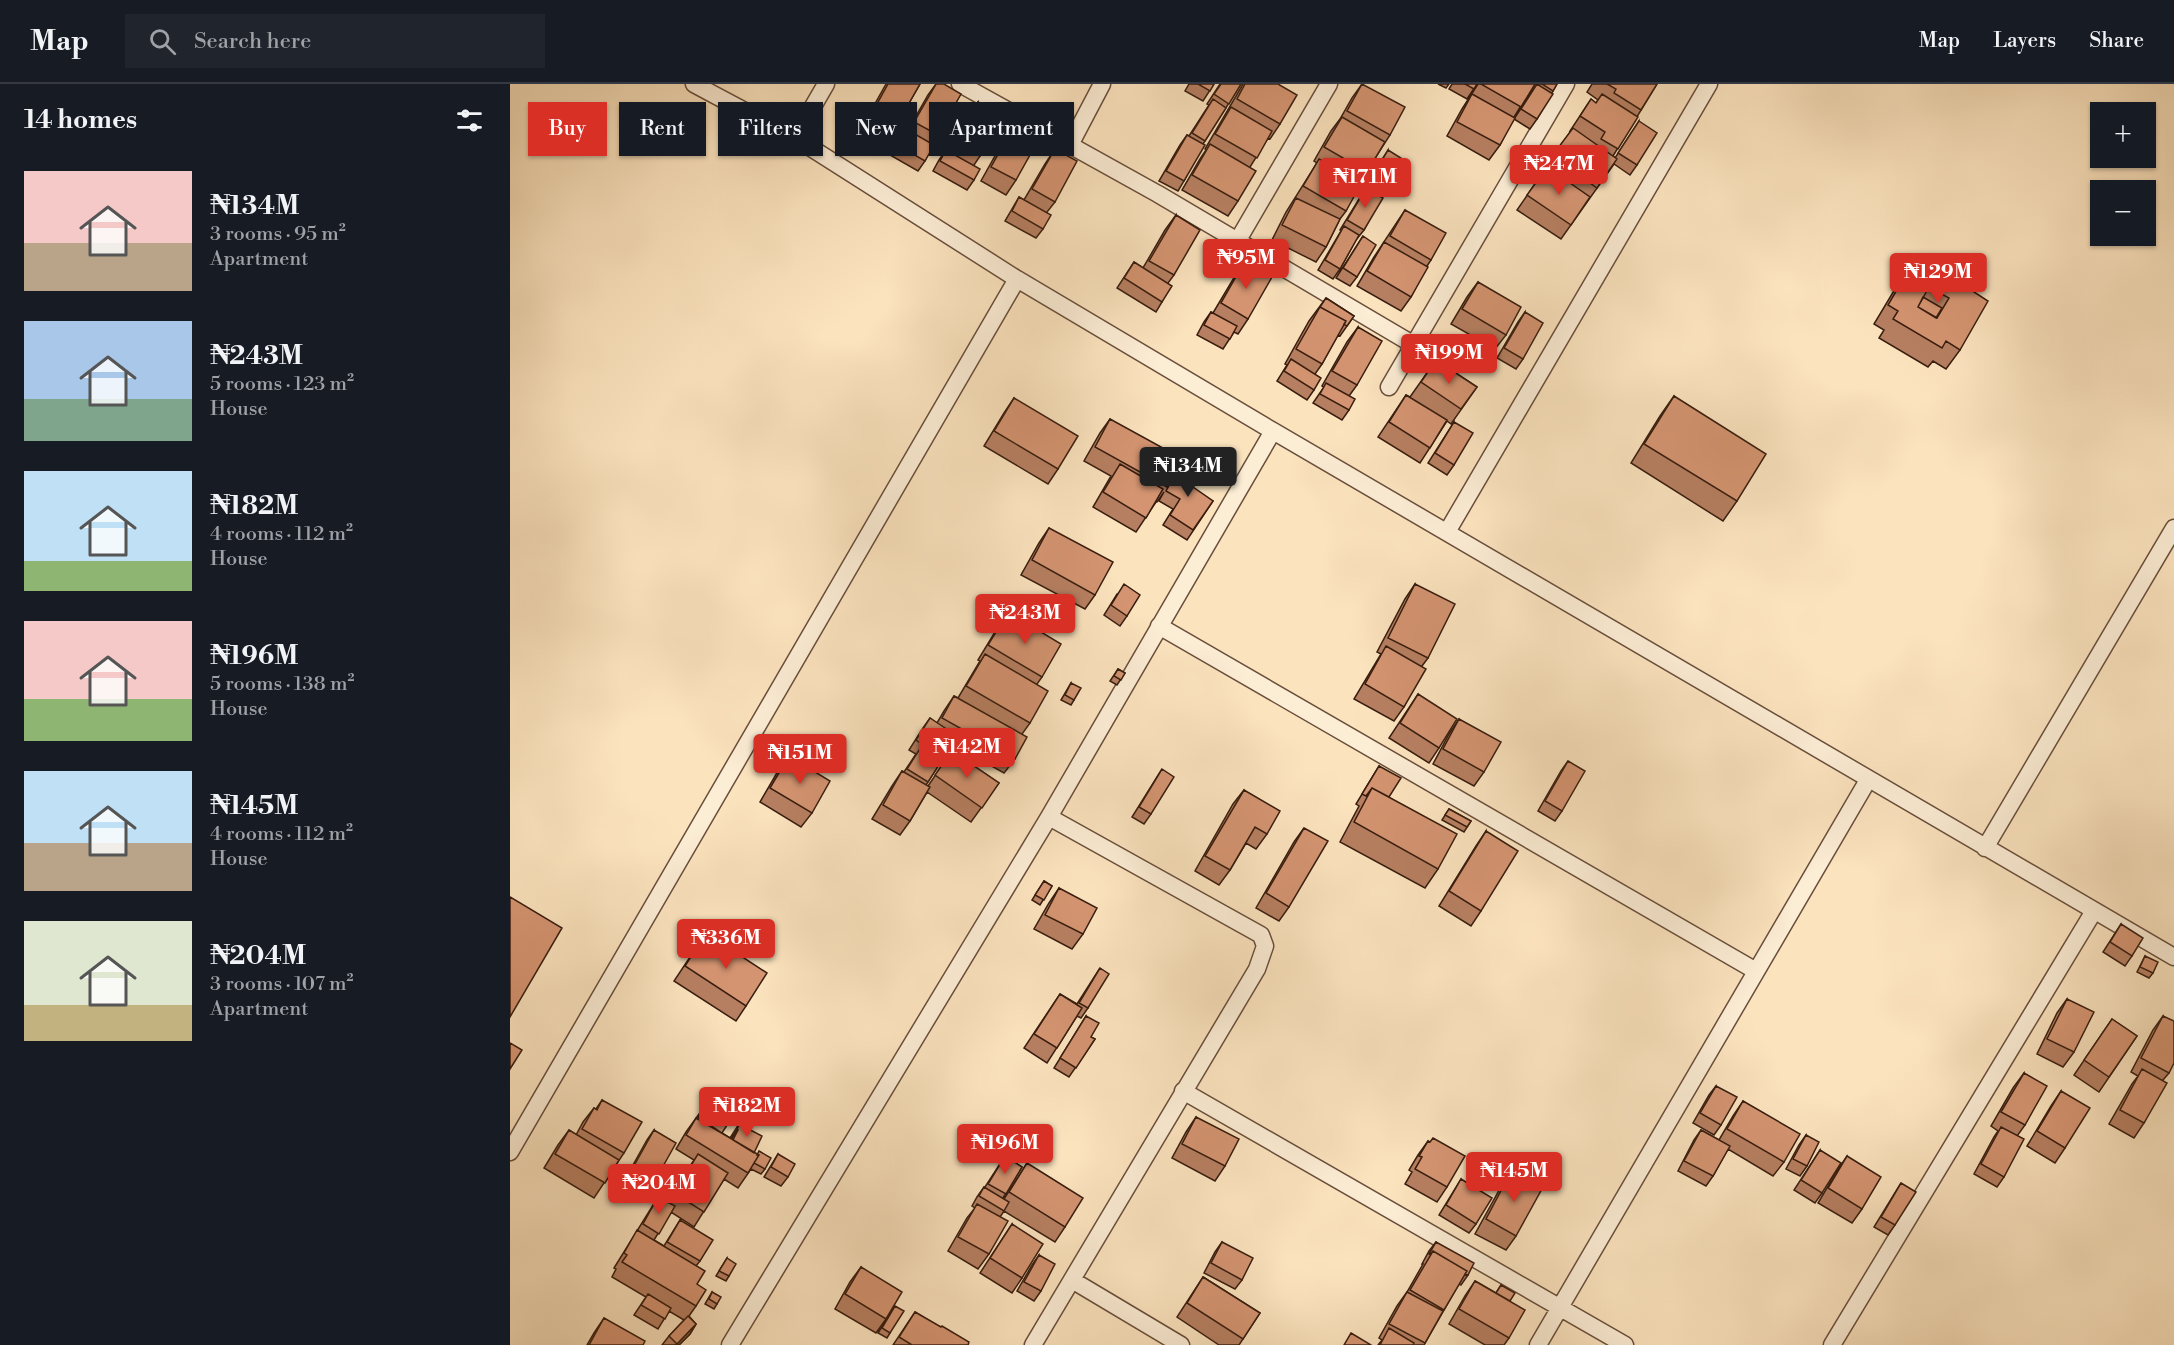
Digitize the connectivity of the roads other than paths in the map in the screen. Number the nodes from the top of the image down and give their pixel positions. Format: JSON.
{"nodes":[{"id":1,"x":694,"y":84,"type":"edge"},
{"id":2,"x":826,"y":84,"type":"edge"},
{"id":3,"x":960,"y":84,"type":"edge"},
{"id":4,"x":1102,"y":84,"type":"edge"},
{"id":5,"x":1329,"y":84,"type":"edge"},
{"id":6,"x":1566,"y":84,"type":"edge"},
{"id":7,"x":1709,"y":84,"type":"edge"},
{"id":8,"x":728,"y":102,"type":"edge"},
{"id":9,"x":816,"y":102,"type":"edge"},
{"id":10,"x":992,"y":102,"type":"edge"},
{"id":11,"x":1074,"y":137,"type":"edge"},
{"id":12,"x":1074,"y":147,"type":"edge"},
{"id":13,"x":823,"y":156,"type":"edge"},
{"id":14,"x":1238,"y":240,"type":"junction"},
{"id":15,"x":1017,"y":279,"type":"junction"},
{"id":16,"x":1414,"y":345,"type":"junction"},
{"id":17,"x":1389,"y":387,"type":"dead end"},
{"id":18,"x":1273,"y":431,"type":"junction"},
{"id":19,"x":2174,"y":528,"type":"edge"},
{"id":20,"x":1447,"y":532,"type":"junction"},
{"id":21,"x":1159,"y":626,"type":"junction"},
{"id":22,"x":1868,"y":780,"type":"junction"},
{"id":23,"x":1049,"y":817,"type":"junction"},
{"id":24,"x":1984,"y":848,"type":"junction"},
{"id":25,"x":2094,"y":911,"type":"junction"},
{"id":26,"x":2174,"y":957,"type":"edge"},
{"id":27,"x":1756,"y":971,"type":"junction"},
{"id":28,"x":1183,"y":1091,"type":"junction"},
{"id":29,"x":510,"y":1152,"type":"edge"},
{"id":30,"x":1072,"y":1280,"type":"junction"},
{"id":31,"x":1560,"y":1308,"type":"junction"},
{"id":32,"x":730,"y":1345,"type":"edge"},
{"id":33,"x":1033,"y":1345,"type":"edge"},
{"id":34,"x":1182,"y":1345,"type":"edge"},
{"id":35,"x":1538,"y":1345,"type":"edge"},
{"id":36,"x":1625,"y":1345,"type":"edge"},
{"id":37,"x":1832,"y":1345,"type":"edge"}],
"edges":[{"from":1,"to":8,"type":"street"},
{"from":2,"to":9,"type":"street"},
{"from":3,"to":10,"type":"street"},
{"from":4,"to":11,"type":"street"},
{"from":5,"to":14,"type":"street"},
{"from":6,"to":16,"type":"street"},
{"from":7,"to":20,"type":"street"},
{"from":12,"to":14,"type":"street"},
{"from":13,"to":15,"type":"street"},
{"from":14,"to":16,"type":"street"},
{"from":15,"to":18,"type":"street"},
{"from":15,"to":29,"type":"street"},
{"from":16,"to":17,"type":"street"},
{"from":18,"to":20,"type":"street"},
{"from":18,"to":21,"type":"street"},
{"from":19,"to":24,"type":"street"},
{"from":20,"to":22,"type":"street"},
{"from":21,"to":23,"type":"street"},
{"from":21,"to":27,"type":"street"},
{"from":22,"to":24,"type":"street"},
{"from":22,"to":27,"type":"street"},
{"from":23,"to":28,"type":"street"},
{"from":23,"to":32,"type":"street"},
{"from":24,"to":25,"type":"street"},
{"from":25,"to":26,"type":"street"},
{"from":25,"to":37,"type":"street"},
{"from":27,"to":31,"type":"street"},
{"from":28,"to":30,"type":"street"},
{"from":28,"to":31,"type":"street"},
{"from":30,"to":33,"type":"street"},
{"from":30,"to":34,"type":"street"},
{"from":31,"to":35,"type":"street"},
{"from":31,"to":36,"type":"street"}]}
